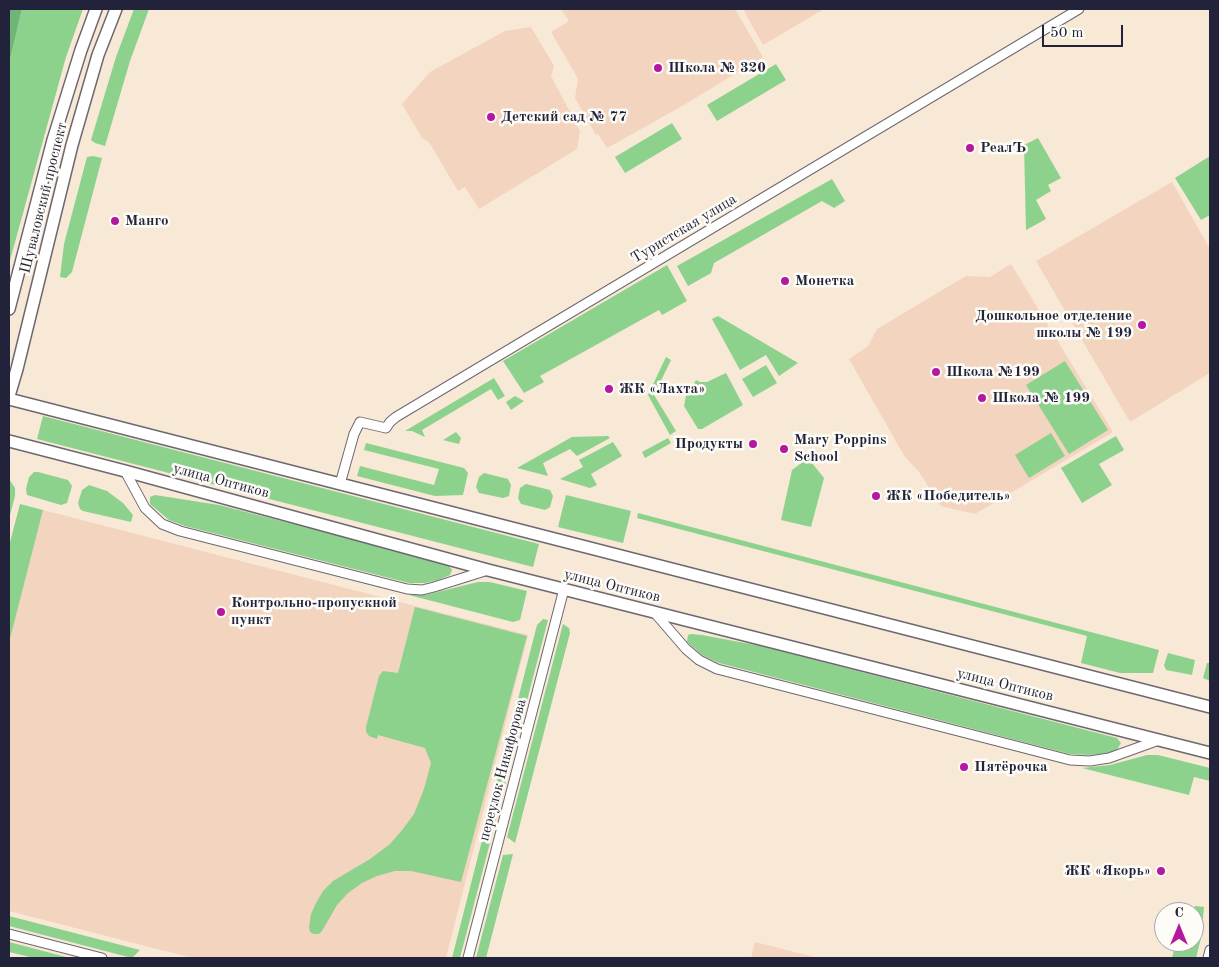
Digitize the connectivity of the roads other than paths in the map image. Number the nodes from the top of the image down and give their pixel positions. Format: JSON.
{"nodes":[{"id":1,"x":96,"y":9,"type":"edge"},
{"id":2,"x":116,"y":9,"type":"edge"},
{"id":3,"x":1079,"y":9,"type":"edge"},
{"id":4,"x":9,"y":309,"type":"edge"},
{"id":5,"x":9,"y":398,"type":"edge"},
{"id":6,"x":9,"y":441,"type":"edge"},
{"id":7,"x":125,"y":471,"type":"junction"},
{"id":8,"x":340,"y":484,"type":"junction"},
{"id":9,"x":488,"y":570,"type":"junction"},
{"id":10,"x":564,"y":589,"type":"junction"},
{"id":11,"x":654,"y":612,"type":"junction"},
{"id":12,"x":1210,"y":707,"type":"edge"},
{"id":13,"x":1160,"y":740,"type":"junction"},
{"id":14,"x":1210,"y":753,"type":"edge"},
{"id":15,"x":9,"y":934,"type":"edge"},
{"id":16,"x":1210,"y":950,"type":"edge"},
{"id":17,"x":102,"y":958,"type":"edge"},
{"id":18,"x":468,"y":958,"type":"edge"},
{"id":19,"x":1208,"y":958,"type":"edge"}],
"edges":[{"from":1,"to":4,"type":"street","name":"Шуваловский проспект"},
{"from":2,"to":5,"type":"street","name":"Шуваловский проспект"},
{"from":3,"to":8,"type":"street","name":"Туристская улица"},
{"from":5,"to":8,"type":"street","name":"улица Оптиков"},
{"from":6,"to":7,"type":"street","name":"улица Оптиков"},
{"from":7,"to":9,"type":"street","name":"улица Оптиков"},
{"from":7,"to":9,"type":"street"},
{"from":8,"to":12,"type":"street","name":"улица Оптиков"},
{"from":9,"to":10,"type":"street","name":"улица Оптиков"},
{"from":10,"to":11,"type":"street","name":"улица Оптиков"},
{"from":10,"to":18,"type":"street","name":"переулок Никифорова"},
{"from":11,"to":13,"type":"street","name":"улица Оптиков"},
{"from":11,"to":13,"type":"street"},
{"from":13,"to":14,"type":"street","name":"улица Оптиков"},
{"from":15,"to":17,"type":"street"},
{"from":16,"to":19,"type":"street"}]}
